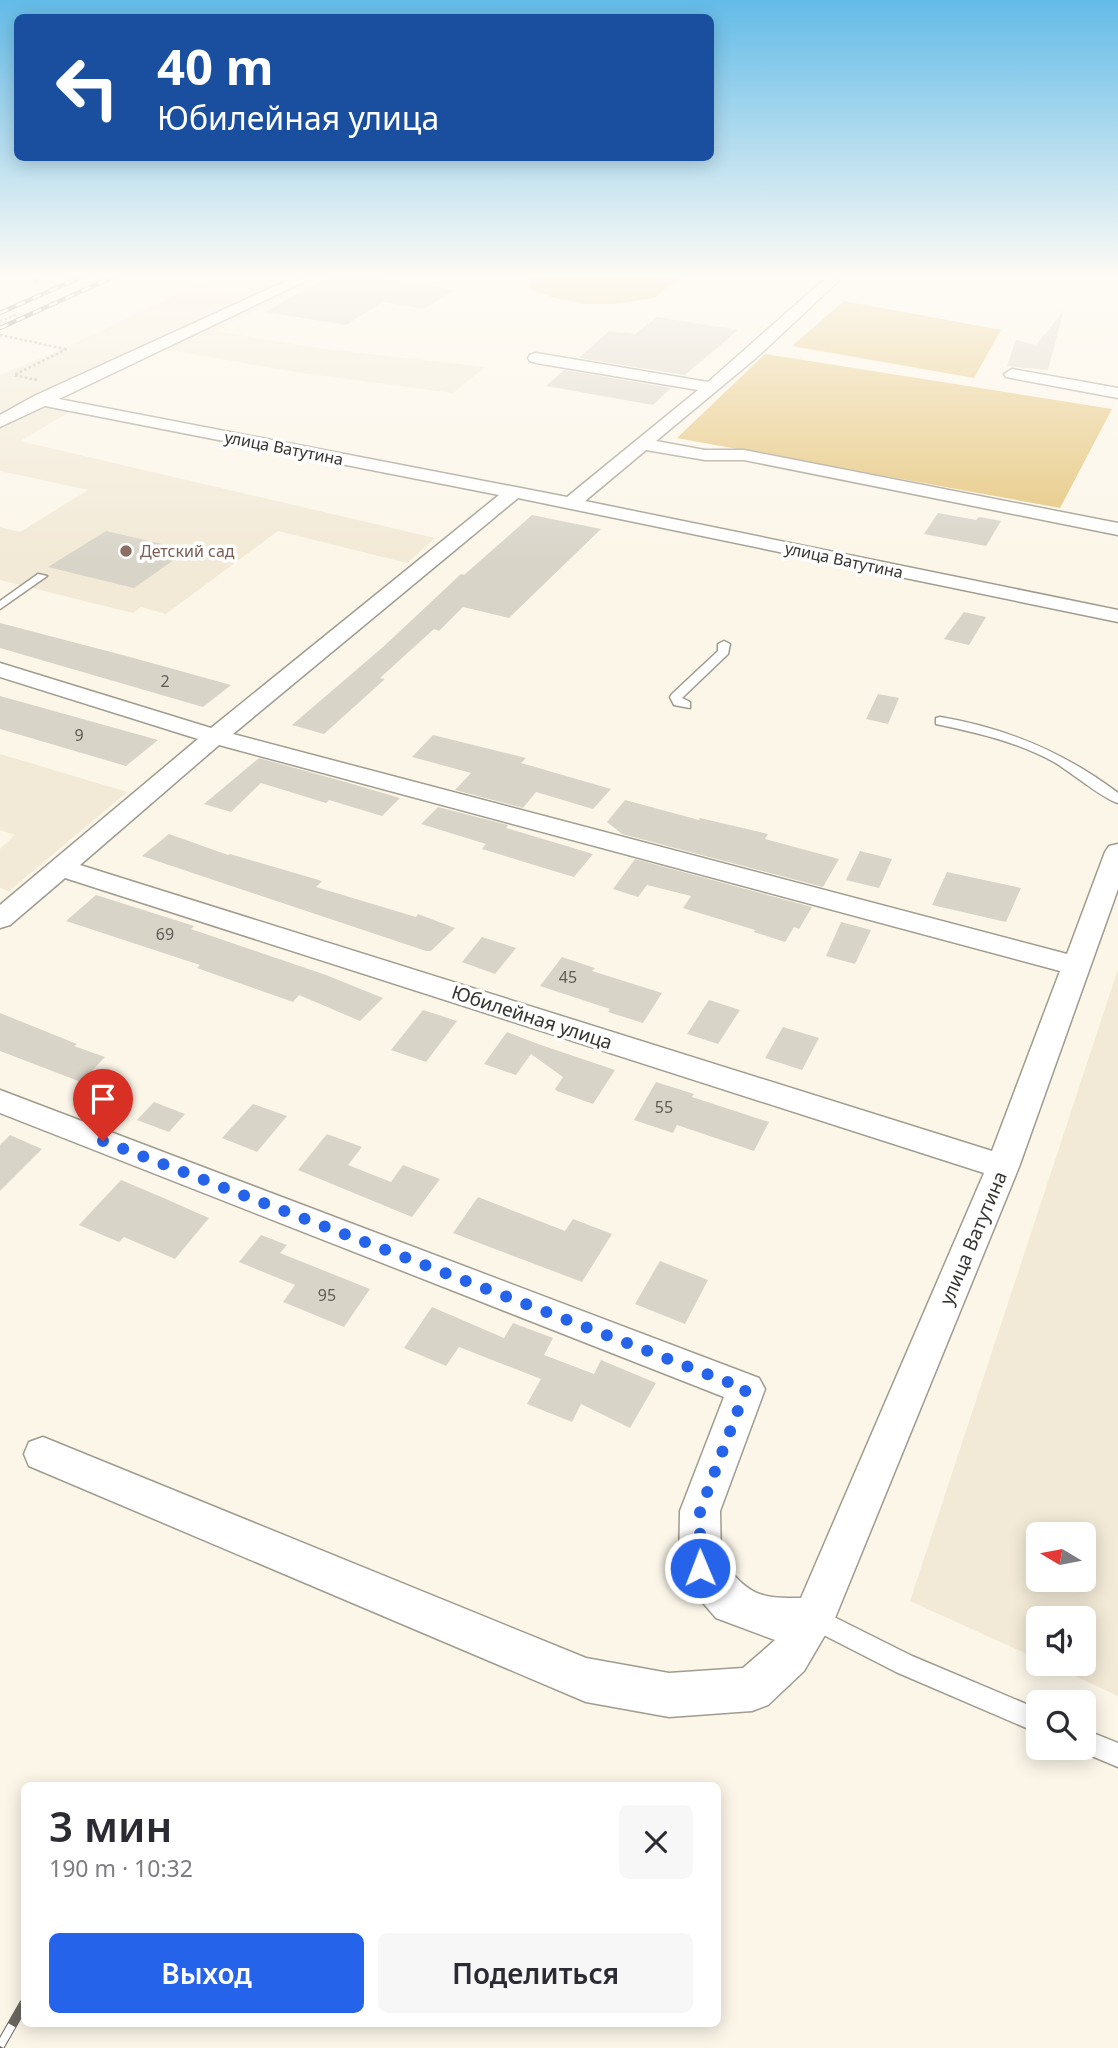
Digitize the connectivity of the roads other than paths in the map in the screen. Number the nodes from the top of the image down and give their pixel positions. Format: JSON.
{"nodes":[{"id":1,"x":102,"y":372,"type":"edge"},
{"id":2,"x":617,"y":372,"type":"edge"},
{"id":3,"x":728,"y":372,"type":"edge"},
{"id":4,"x":1012,"y":374,"type":"dead end"},
{"id":5,"x":710,"y":387,"type":"junction"},
{"id":6,"x":1118,"y":393,"type":"edge"},
{"id":7,"x":40,"y":400,"type":"junction"},
{"id":8,"x":0,"y":422,"type":"edge"},
{"id":9,"x":642,"y":444,"type":"junction"},
{"id":10,"x":513,"y":492,"type":"junction"},
{"id":11,"x":570,"y":504,"type":"junction"},
{"id":12,"x":1118,"y":529,"type":"edge"},
{"id":13,"x":42,"y":576,"type":"dead end"},
{"id":14,"x":0,"y":606,"type":"edge"},
{"id":15,"x":1118,"y":616,"type":"edge"},
{"id":16,"x":724,"y":644,"type":"dead end"},
{"id":17,"x":0,"y":670,"type":"edge"},
{"id":18,"x":687,"y":705,"type":"dead end"},
{"id":19,"x":940,"y":721,"type":"dead end"},
{"id":20,"x":215,"y":737,"type":"junction"},
{"id":21,"x":1118,"y":799,"type":"edge"},
{"id":22,"x":1118,"y":852,"type":"edge"},
{"id":23,"x":61,"y":868,"type":"junction"},
{"id":24,"x":0,"y":919,"type":"edge"},
{"id":25,"x":1077,"y":966,"type":"junction"},
{"id":26,"x":0,"y":1101,"type":"edge"},
{"id":27,"x":1003,"y":1167,"type":"junction"},
{"id":28,"x":44,"y":1454,"type":"dead end"},
{"id":29,"x":814,"y":1618,"type":"junction"},
{"id":30,"x":1026,"y":1716,"type":"edge"},
{"id":31,"x":1096,"y":1746,"type":"edge"},
{"id":32,"x":1118,"y":1755,"type":"edge"}],
"edges":[{"from":1,"to":7,"type":"street"},
{"from":2,"to":5,"type":"street"},
{"from":3,"to":5,"type":"street"},
{"from":4,"to":6,"type":"street"},
{"from":5,"to":9,"type":"street"},
{"from":7,"to":8,"type":"street"},
{"from":7,"to":10,"type":"street","name":"улица Ватутина"},
{"from":9,"to":11,"type":"street"},
{"from":9,"to":12,"type":"street"},
{"from":10,"to":11,"type":"street","name":"улица Ватутина"},
{"from":10,"to":20,"type":"street"},
{"from":11,"to":15,"type":"street","name":"улица Ватутина"},
{"from":13,"to":14,"type":"lane"},
{"from":16,"to":18,"type":"lane"},
{"from":17,"to":20,"type":"street"},
{"from":19,"to":21,"type":"lane"},
{"from":20,"to":23,"type":"street"},
{"from":20,"to":25,"type":"street"},
{"from":22,"to":25,"type":"street","name":"улица Ватутина"},
{"from":23,"to":24,"type":"street"},
{"from":23,"to":27,"type":"street","name":"Юбилейная улица"},
{"from":25,"to":27,"type":"street","name":"улица Ватутина"},
{"from":26,"to":29,"type":"street"},
{"from":27,"to":29,"type":"street","name":"улица Ватутина"},
{"from":28,"to":29,"type":"street","name":"улица Ватутина"},
{"from":29,"to":30,"type":"lane"},
{"from":31,"to":32,"type":"lane"}]}
